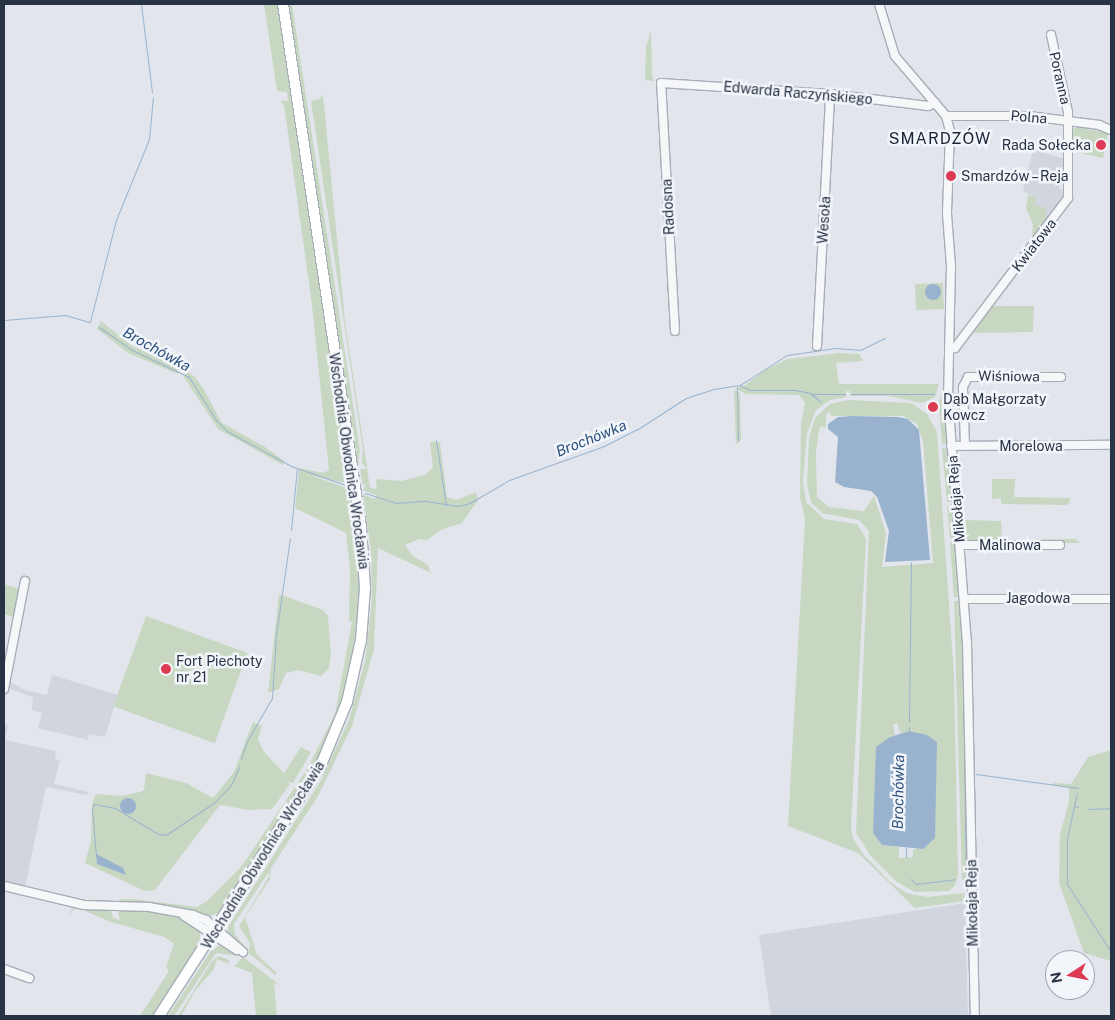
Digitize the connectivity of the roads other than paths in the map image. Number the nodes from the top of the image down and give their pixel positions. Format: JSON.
{"nodes":[{"id":1,"x":283,"y":4,"type":"edge"},
{"id":2,"x":879,"y":4,"type":"edge"},
{"id":3,"x":1051,"y":35,"type":"dead end"},
{"id":4,"x":661,"y":83,"type":"joint"},
{"id":5,"x":830,"y":94,"type":"junction"},
{"id":6,"x":935,"y":103,"type":"junction"},
{"id":7,"x":946,"y":116,"type":"junction"},
{"id":8,"x":1068,"y":121,"type":"junction"},
{"id":9,"x":1111,"y":130,"type":"edge"},
{"id":10,"x":675,"y":331,"type":"dead end"},
{"id":11,"x":817,"y":346,"type":"dead end"},
{"id":12,"x":949,"y":349,"type":"junction"},
{"id":13,"x":1061,"y":377,"type":"dead end"},
{"id":14,"x":1111,"y":445,"type":"edge"},
{"id":15,"x":951,"y":446,"type":"junction"},
{"id":16,"x":965,"y":446,"type":"junction"},
{"id":17,"x":1060,"y":545,"type":"dead end"},
{"id":18,"x":960,"y":546,"type":"junction"},
{"id":19,"x":25,"y":581,"type":"dead end"},
{"id":20,"x":964,"y":598,"type":"junction"},
{"id":21,"x":1111,"y":599,"type":"edge"},
{"id":22,"x":4,"y":689,"type":"edge"},
{"id":23,"x":4,"y":886,"type":"edge"},
{"id":24,"x":214,"y":932,"type":"junction"},
{"id":25,"x":4,"y":969,"type":"edge"},
{"id":26,"x":29,"y":978,"type":"dead end"},
{"id":27,"x":159,"y":1016,"type":"edge"},
{"id":28,"x":975,"y":1016,"type":"edge"}],
"edges":[{"from":1,"to":24,"type":"main road","name":"Wschodnia Obwodnica Wrocławia"},
{"from":2,"to":6,"type":"street"},
{"from":3,"to":8,"type":"street","name":"Poranna"},
{"from":4,"to":5,"type":"street","name":"Edwarda Raczyńskiego"},
{"from":4,"to":10,"type":"street","name":"Radosna"},
{"from":5,"to":6,"type":"street","name":"Edwarda Raczyńskiego"},
{"from":5,"to":11,"type":"street","name":"Wesoła"},
{"from":6,"to":7,"type":"street"},
{"from":7,"to":8,"type":"street","name":"Polna"},
{"from":7,"to":12,"type":"street","name":"Mikołaja Reja"},
{"from":8,"to":9,"type":"street","name":"Polna"},
{"from":8,"to":12,"type":"street","name":"Kwiatowa"},
{"from":12,"to":15,"type":"street","name":"Mikołaja Reja"},
{"from":13,"to":16,"type":"street","name":"Wiśniowa"},
{"from":14,"to":16,"type":"street","name":"Morelowa"},
{"from":15,"to":16,"type":"street","name":"Morelowa"},
{"from":15,"to":18,"type":"street","name":"Mikołaja Reja"},
{"from":17,"to":18,"type":"street","name":"Malinowa"},
{"from":18,"to":20,"type":"street","name":"Mikołaja Reja"},
{"from":19,"to":22,"type":"street"},
{"from":20,"to":21,"type":"street","name":"Jagodowa"},
{"from":20,"to":28,"type":"street","name":"Mikołaja Reja"},
{"from":23,"to":24,"type":"street"},
{"from":24,"to":27,"type":"main road","name":"Wschodnia Obwodnica Wrocławia"},
{"from":25,"to":26,"type":"street"}]}
